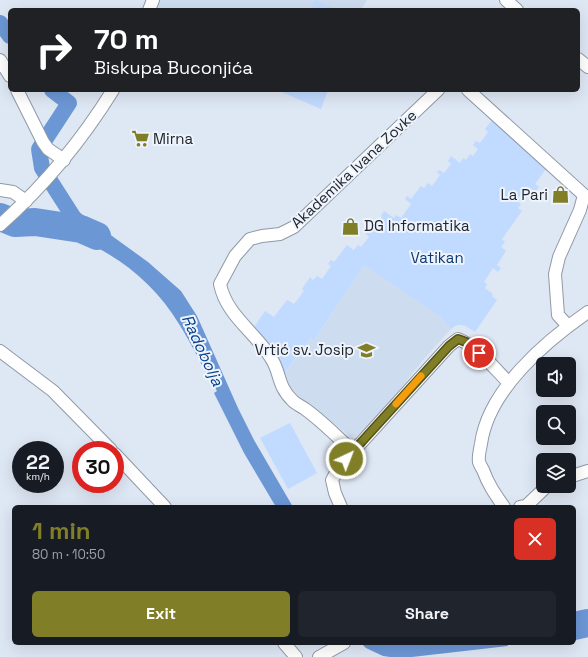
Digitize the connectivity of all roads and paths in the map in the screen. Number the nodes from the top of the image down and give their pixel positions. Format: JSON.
{"nodes":[{"id":1,"x":506,"y":0,"type":"edge"},
{"id":2,"x":515,"y":8,"type":"edge"},
{"id":3,"x":0,"y":60,"type":"edge"},
{"id":4,"x":580,"y":61,"type":"edge"},
{"id":5,"x":588,"y":67,"type":"edge"},
{"id":6,"x":8,"y":73,"type":"edge"},
{"id":7,"x":19,"y":92,"type":"edge"},
{"id":8,"x":112,"y":92,"type":"edge"},
{"id":9,"x":436,"y":92,"type":"edge"},
{"id":10,"x":470,"y":92,"type":"edge"},
{"id":11,"x":62,"y":162,"type":"junction"},
{"id":12,"x":0,"y":190,"type":"edge"},
{"id":13,"x":26,"y":201,"type":"junction"},
{"id":14,"x":0,"y":225,"type":"edge"},
{"id":15,"x":588,"y":312,"type":"edge"},
{"id":16,"x":568,"y":326,"type":"junction"},
{"id":17,"x":0,"y":351,"type":"edge"},
{"id":18,"x":509,"y":383,"type":"junction"},
{"id":19,"x":102,"y":441,"type":"edge"},
{"id":20,"x":353,"y":451,"type":"junction"},
{"id":21,"x":124,"y":464,"type":"edge"},
{"id":22,"x":588,"y":471,"type":"edge"},
{"id":23,"x":576,"y":475,"type":"edge"},
{"id":24,"x":541,"y":493,"type":"edge"},
{"id":25,"x":163,"y":505,"type":"edge"},
{"id":26,"x":340,"y":505,"type":"edge"},
{"id":27,"x":502,"y":505,"type":"edge"},
{"id":28,"x":527,"y":505,"type":"edge"},
{"id":29,"x":286,"y":645,"type":"edge"},
{"id":30,"x":340,"y":645,"type":"edge"},
{"id":31,"x":296,"y":657,"type":"edge"},
{"id":32,"x":319,"y":657,"type":"edge"}],
"edges":[{"from":1,"to":2,"type":"street"},
{"from":3,"to":6,"type":"street"},
{"from":4,"to":5,"type":"street"},
{"from":7,"to":11,"type":"street"},
{"from":8,"to":11,"type":"street"},
{"from":9,"to":20,"type":"street","name":"Akademika Ivana Zovke"},
{"from":10,"to":16,"type":"street"},
{"from":11,"to":13,"type":"street"},
{"from":12,"to":13,"type":"street"},
{"from":13,"to":14,"type":"street"},
{"from":15,"to":16,"type":"street"},
{"from":16,"to":18,"type":"street"},
{"from":17,"to":19,"type":"street"},
{"from":18,"to":20,"type":"street"},
{"from":18,"to":27,"type":"street"},
{"from":20,"to":26,"type":"street"},
{"from":21,"to":25,"type":"street"},
{"from":22,"to":23,"type":"street"},
{"from":24,"to":28,"type":"street"},
{"from":29,"to":31,"type":"street"},
{"from":30,"to":32,"type":"street"}]}
